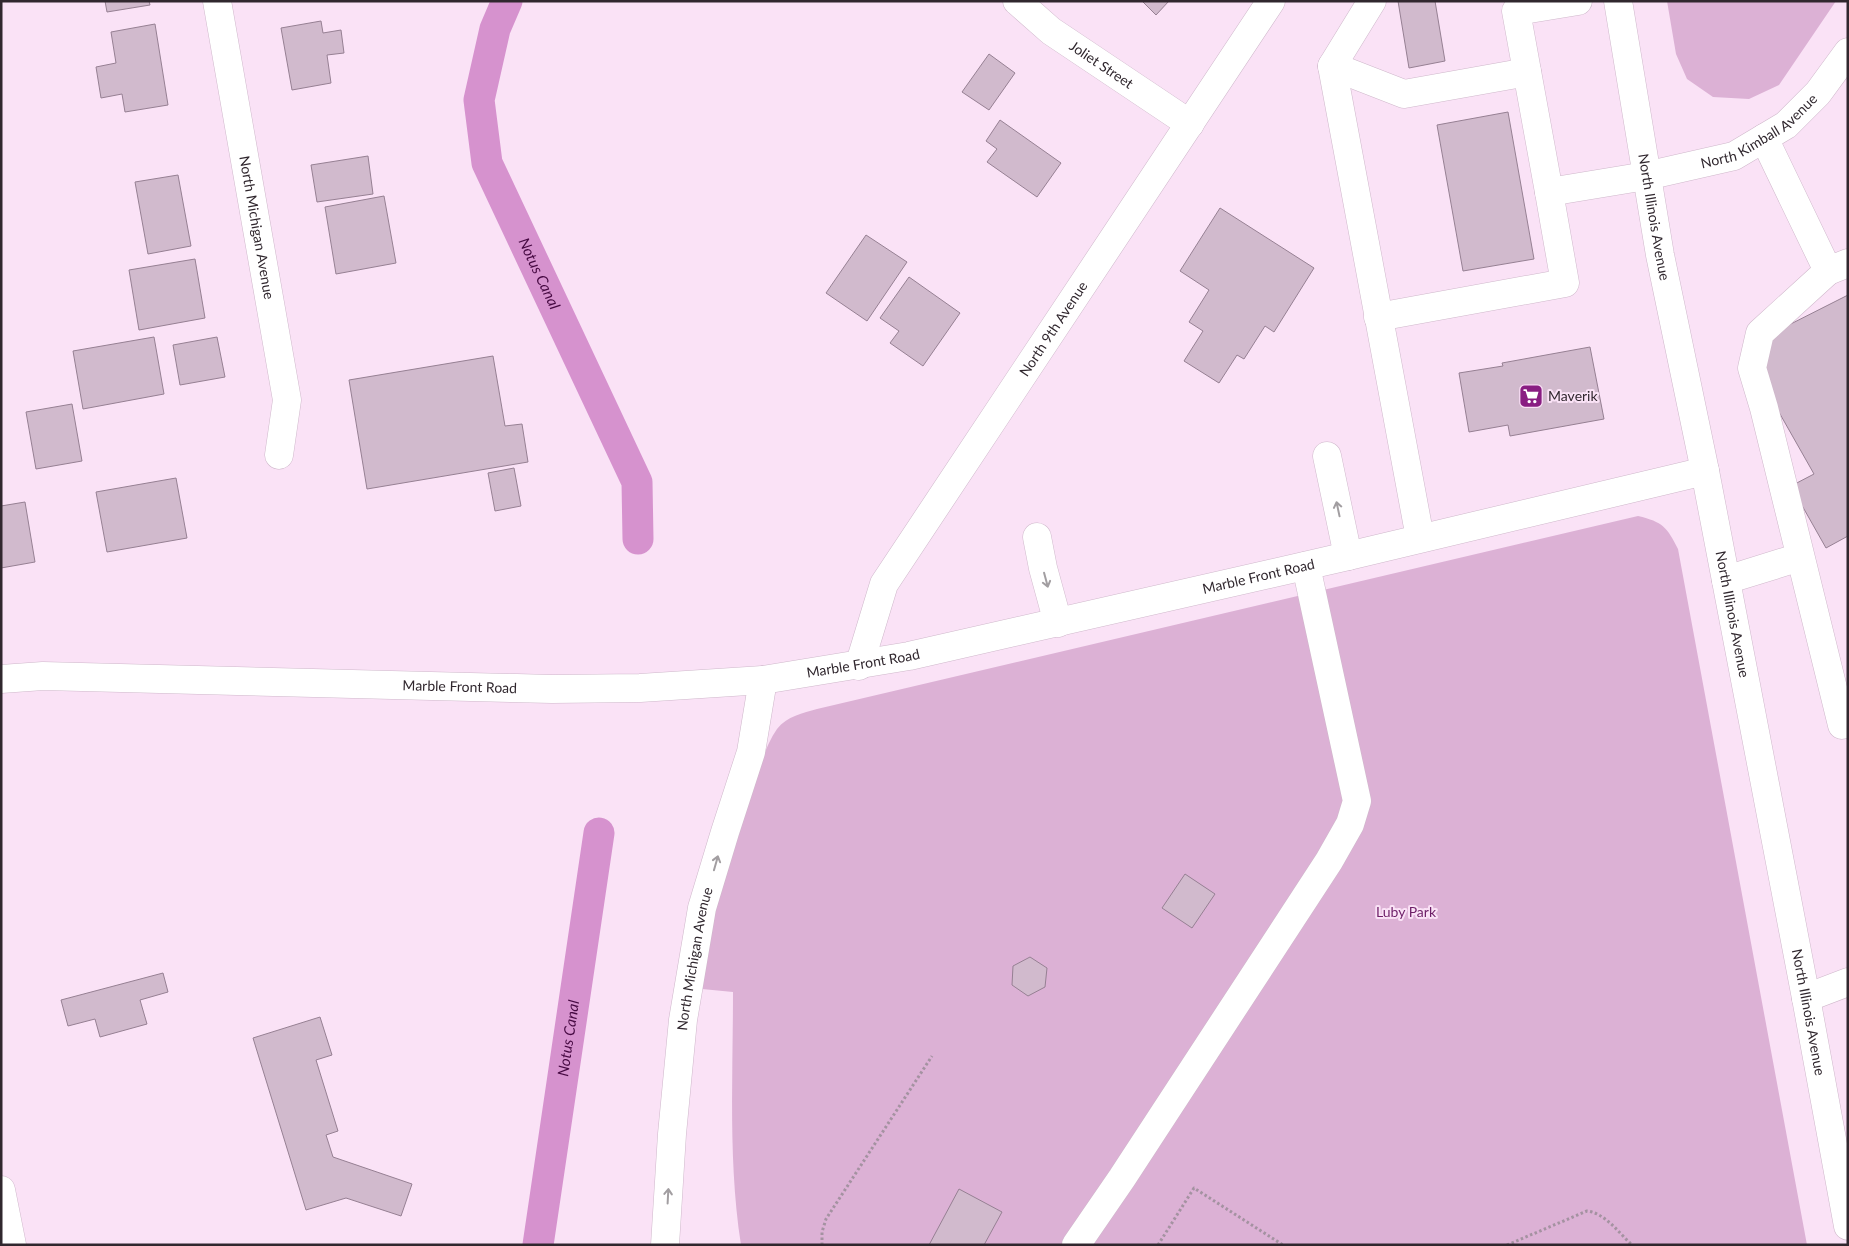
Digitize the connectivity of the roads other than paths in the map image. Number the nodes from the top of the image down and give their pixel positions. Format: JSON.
{"nodes":[{"id":1,"x":217,"y":1,"type":"edge"},
{"id":2,"x":1017,"y":1,"type":"edge"},
{"id":3,"x":1271,"y":1,"type":"edge"},
{"id":4,"x":1372,"y":1,"type":"edge"},
{"id":5,"x":1578,"y":1,"type":"edge"},
{"id":6,"x":1618,"y":1,"type":"edge"},
{"id":7,"x":1515,"y":6,"type":"edge"},
{"id":8,"x":1848,"y":52,"type":"edge"},
{"id":9,"x":1332,"y":66,"type":"junction"},
{"id":10,"x":1527,"y":72,"type":"junction"},
{"id":11,"x":1190,"y":124,"type":"junction"},
{"id":12,"x":1764,"y":138,"type":"junction"},
{"id":13,"x":1646,"y":176,"type":"junction"},
{"id":14,"x":1549,"y":192,"type":"junction"},
{"id":15,"x":1838,"y":267,"type":"edge"},
{"id":16,"x":1378,"y":317,"type":"junction"},
{"id":17,"x":279,"y":455,"type":"dead end"},
{"id":18,"x":1327,"y":456,"type":"dead end"},
{"id":19,"x":1705,"y":471,"type":"junction"},
{"id":20,"x":1037,"y":537,"type":"dead end"},
{"id":21,"x":1420,"y":538,"type":"junction"},
{"id":22,"x":1348,"y":556,"type":"junction"},
{"id":23,"x":1800,"y":557,"type":"junction"},
{"id":24,"x":1306,"y":566,"type":"junction"},
{"id":25,"x":1726,"y":580,"type":"junction"},
{"id":26,"x":1058,"y":623,"type":"junction"},
{"id":27,"x":859,"y":666,"type":"junction"},
{"id":28,"x":1,"y":679,"type":"edge"},
{"id":29,"x":763,"y":680,"type":"junction"},
{"id":30,"x":1848,"y":720,"type":"edge"},
{"id":31,"x":1848,"y":982,"type":"edge"},
{"id":32,"x":1806,"y":998,"type":"junction"},
{"id":33,"x":1844,"y":1181,"type":"edge"},
{"id":34,"x":1,"y":1190,"type":"edge"},
{"id":35,"x":1848,"y":1226,"type":"edge"},
{"id":36,"x":12,"y":1245,"type":"edge"},
{"id":37,"x":665,"y":1245,"type":"edge"},
{"id":38,"x":1076,"y":1245,"type":"edge"}],
"edges":[{"from":1,"to":17,"type":"street","name":"North Michigan Avenue"},
{"from":2,"to":11,"type":"street","name":"Joliet Street"},
{"from":3,"to":11,"type":"street","name":"North 9th Avenue"},
{"from":4,"to":9,"type":"street"},
{"from":5,"to":7,"type":"street"},
{"from":6,"to":13,"type":"street","name":"North Illinois Avenue"},
{"from":7,"to":10,"type":"street"},
{"from":8,"to":12,"type":"street","name":"North Kimball Avenue"},
{"from":9,"to":10,"type":"street"},
{"from":9,"to":16,"type":"street"},
{"from":10,"to":14,"type":"street"},
{"from":11,"to":27,"type":"street","name":"North 9th Avenue"},
{"from":12,"to":13,"type":"street","name":"North Kimball Avenue"},
{"from":12,"to":15,"type":"street"},
{"from":13,"to":14,"type":"street","name":"North Kimball Avenue"},
{"from":13,"to":19,"type":"street","name":"North Illinois Avenue"},
{"from":14,"to":16,"type":"street"},
{"from":15,"to":23,"type":"street"},
{"from":16,"to":21,"type":"street"},
{"from":22,"to":18,"type":"street","one_way":true},
{"from":19,"to":21,"type":"street","name":"Marble Front Road"},
{"from":19,"to":25,"type":"street","name":"North Illinois Avenue"},
{"from":20,"to":26,"type":"street","one_way":true},
{"from":21,"to":22,"type":"street","name":"Marble Front Road"},
{"from":22,"to":24,"type":"street","name":"Marble Front Road"},
{"from":23,"to":25,"type":"street"},
{"from":23,"to":30,"type":"street"},
{"from":24,"to":26,"type":"street","name":"Marble Front Road"},
{"from":24,"to":38,"type":"street"},
{"from":25,"to":32,"type":"street","name":"North Illinois Avenue"},
{"from":26,"to":27,"type":"street","name":"Marble Front Road"},
{"from":27,"to":29,"type":"street","name":"Marble Front Road"},
{"from":28,"to":29,"type":"street","name":"Marble Front Road"},
{"from":37,"to":29,"type":"street","name":"North Michigan Avenue","one_way":true},
{"from":31,"to":32,"type":"street"},
{"from":32,"to":33,"type":"street","name":"North Illinois Avenue"},
{"from":33,"to":35,"type":"street","name":"North Illinois Avenue"},
{"from":34,"to":36,"type":"street"}]}
